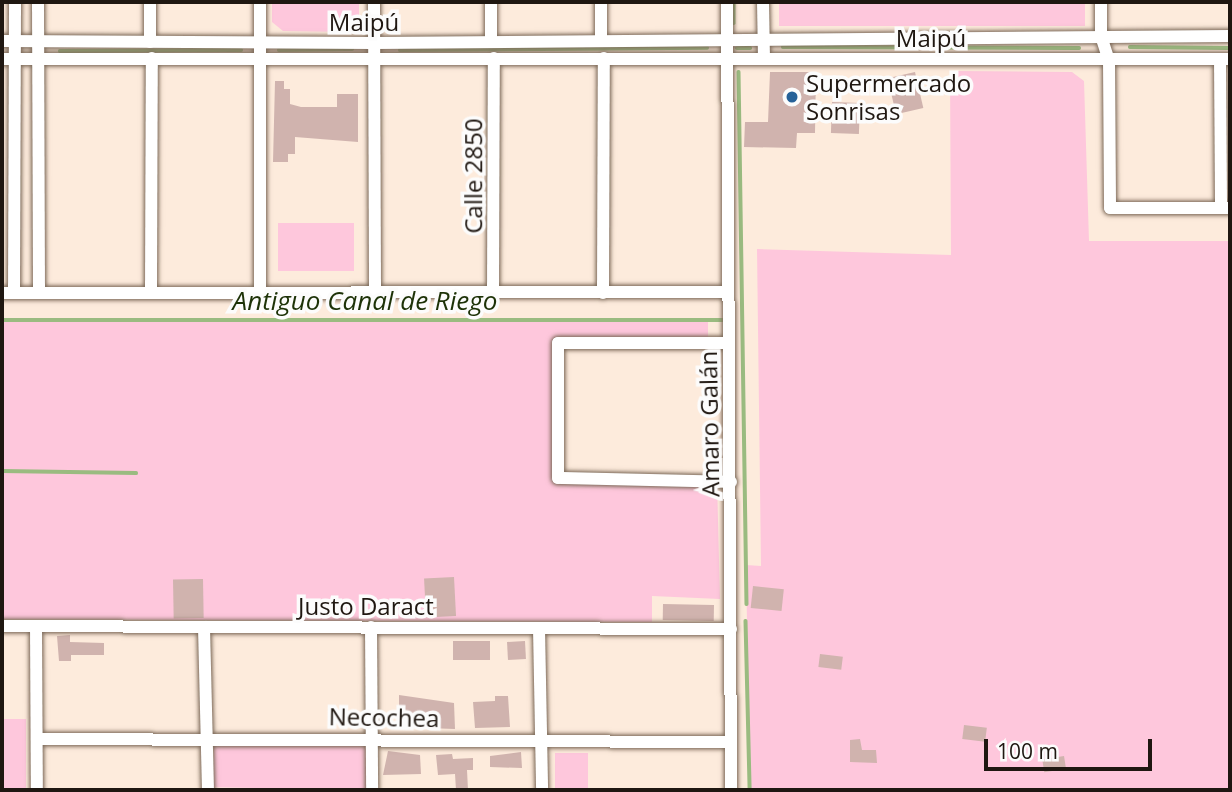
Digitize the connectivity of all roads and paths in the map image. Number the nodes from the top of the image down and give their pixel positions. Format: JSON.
{"nodes":[{"id":1,"x":15,"y":2,"type":"edge"},
{"id":2,"x":38,"y":2,"type":"edge"},
{"id":3,"x":150,"y":2,"type":"edge"},
{"id":4,"x":260,"y":2,"type":"edge"},
{"id":5,"x":374,"y":2,"type":"edge"},
{"id":6,"x":491,"y":2,"type":"edge"},
{"id":7,"x":601,"y":2,"type":"edge"},
{"id":8,"x":727,"y":2,"type":"edge"},
{"id":9,"x":763,"y":2,"type":"edge"},
{"id":10,"x":1101,"y":2,"type":"edge"},
{"id":11,"x":1101,"y":36,"type":"junction"},
{"id":12,"x":1230,"y":36,"type":"edge"},
{"id":13,"x":727,"y":39,"type":"junction"},
{"id":14,"x":763,"y":39,"type":"junction"},
{"id":15,"x":8,"y":41,"type":"edge"},
{"id":16,"x":601,"y":41,"type":"junction"},
{"id":17,"x":38,"y":42,"type":"junction"},
{"id":18,"x":491,"y":42,"type":"junction"},
{"id":19,"x":150,"y":43,"type":"junction"},
{"id":20,"x":260,"y":43,"type":"junction"},
{"id":21,"x":374,"y":43,"type":"junction"},
{"id":22,"x":152,"y":58,"type":"junction"},
{"id":23,"x":261,"y":58,"type":"junction"},
{"id":24,"x":374,"y":58,"type":"junction"},
{"id":25,"x":494,"y":58,"type":"junction"},
{"id":26,"x":604,"y":58,"type":"junction"},
{"id":27,"x":726,"y":58,"type":"junction"},
{"id":28,"x":764,"y":58,"type":"junction"},
{"id":29,"x":2,"y":59,"type":"edge"},
{"id":30,"x":15,"y":59,"type":"junction"},
{"id":31,"x":39,"y":59,"type":"junction"},
{"id":32,"x":1225,"y":59,"type":"edge"},
{"id":33,"x":1109,"y":60,"type":"junction"},
{"id":34,"x":1225,"y":208,"type":"edge"},
{"id":35,"x":728,"y":292,"type":"junction"},
{"id":36,"x":8,"y":293,"type":"edge"},
{"id":37,"x":39,"y":293,"type":"junction"},
{"id":38,"x":151,"y":293,"type":"junction"},
{"id":39,"x":603,"y":293,"type":"junction"},
{"id":40,"x":260,"y":294,"type":"junction"},
{"id":41,"x":375,"y":294,"type":"junction"},
{"id":42,"x":493,"y":294,"type":"junction"},
{"id":43,"x":729,"y":343,"type":"junction"},
{"id":44,"x":731,"y":482,"type":"junction"},
{"id":45,"x":2,"y":626,"type":"edge"},
{"id":46,"x":36,"y":626,"type":"junction"},
{"id":47,"x":204,"y":627,"type":"junction"},
{"id":48,"x":371,"y":627,"type":"junction"},
{"id":49,"x":539,"y":628,"type":"junction"},
{"id":50,"x":731,"y":629,"type":"junction"},
{"id":51,"x":372,"y":737,"type":"junction"},
{"id":52,"x":208,"y":738,"type":"junction"},
{"id":53,"x":37,"y":739,"type":"junction"},
{"id":54,"x":542,"y":740,"type":"junction"},
{"id":55,"x":730,"y":742,"type":"junction"},
{"id":56,"x":37,"y":790,"type":"edge"},
{"id":57,"x":208,"y":790,"type":"edge"},
{"id":58,"x":372,"y":790,"type":"edge"},
{"id":59,"x":542,"y":790,"type":"edge"},
{"id":60,"x":731,"y":790,"type":"edge"}],
"edges":[{"from":1,"to":15,"type":"street"},
{"from":2,"to":17,"type":"street"},
{"from":3,"to":19,"type":"street"},
{"from":4,"to":20,"type":"street"},
{"from":5,"to":21,"type":"street"},
{"from":6,"to":18,"type":"street"},
{"from":7,"to":16,"type":"street"},
{"from":8,"to":13,"type":"street"},
{"from":9,"to":14,"type":"street"},
{"from":10,"to":11,"type":"street"},
{"from":11,"to":12,"type":"street","name":"Maipú"},
{"from":11,"to":14,"type":"street","name":"Maipú"},
{"from":11,"to":33,"type":"street"},
{"from":13,"to":14,"type":"street","name":"Maipú"},
{"from":13,"to":16,"type":"street","name":"Maipú"},
{"from":13,"to":27,"type":"street","name":"Amaro Galán"},
{"from":14,"to":28,"type":"street"},
{"from":15,"to":17,"type":"street","name":"Maipú"},
{"from":15,"to":30,"type":"street"},
{"from":16,"to":18,"type":"street","name":"Maipú"},
{"from":17,"to":19,"type":"street","name":"Maipú"},
{"from":17,"to":31,"type":"street"},
{"from":18,"to":21,"type":"street","name":"Maipú"},
{"from":19,"to":20,"type":"street","name":"Maipú"},
{"from":20,"to":21,"type":"street","name":"Maipú"},
{"from":20,"to":23,"type":"street"},
{"from":21,"to":24,"type":"street"},
{"from":22,"to":23,"type":"street","name":"Maipú"},
{"from":22,"to":31,"type":"street","name":"Maipú"},
{"from":22,"to":38,"type":"street"},
{"from":23,"to":24,"type":"street","name":"Maipú"},
{"from":23,"to":40,"type":"street"},
{"from":24,"to":25,"type":"street","name":"Maipú"},
{"from":24,"to":41,"type":"street"},
{"from":25,"to":26,"type":"street","name":"Maipú"},
{"from":25,"to":42,"type":"street","name":"Calle 2850"},
{"from":26,"to":27,"type":"street","name":"Maipú"},
{"from":26,"to":39,"type":"street"},
{"from":27,"to":28,"type":"street","name":"Maipú"},
{"from":27,"to":35,"type":"street","name":"Amaro Galán"},
{"from":28,"to":33,"type":"street","name":"Maipú"},
{"from":29,"to":30,"type":"street","name":"Maipú"},
{"from":30,"to":31,"type":"street","name":"Maipú"},
{"from":30,"to":36,"type":"street"},
{"from":31,"to":37,"type":"street"},
{"from":32,"to":33,"type":"street","name":"Maipú"},
{"from":32,"to":34,"type":"street"},
{"from":33,"to":34,"type":"street"},
{"from":35,"to":39,"type":"street"},
{"from":35,"to":43,"type":"street","name":"Amaro Galán"},
{"from":36,"to":37,"type":"street"},
{"from":37,"to":38,"type":"street"},
{"from":38,"to":40,"type":"street"},
{"from":39,"to":42,"type":"street"},
{"from":40,"to":41,"type":"street"},
{"from":41,"to":42,"type":"street"},
{"from":43,"to":44,"type":"street","name":"Amaro Galán"},
{"from":43,"to":44,"type":"street"},
{"from":44,"to":50,"type":"street","name":"Amaro Galán"},
{"from":45,"to":46,"type":"street","name":"Justo Daract"},
{"from":46,"to":47,"type":"street","name":"Justo Daract"},
{"from":46,"to":53,"type":"street"},
{"from":47,"to":48,"type":"street","name":"Justo Daract"},
{"from":47,"to":52,"type":"street"},
{"from":48,"to":49,"type":"street","name":"Justo Daract"},
{"from":48,"to":51,"type":"street"},
{"from":49,"to":50,"type":"street","name":"Justo Daract"},
{"from":49,"to":54,"type":"street"},
{"from":50,"to":55,"type":"street","name":"Amaro Galán"},
{"from":51,"to":52,"type":"street","name":"Necochea"},
{"from":51,"to":54,"type":"street","name":"Necochea"},
{"from":51,"to":58,"type":"street"},
{"from":52,"to":53,"type":"street","name":"Necochea"},
{"from":52,"to":57,"type":"street"},
{"from":53,"to":56,"type":"street"},
{"from":54,"to":55,"type":"street","name":"Necochea"},
{"from":54,"to":59,"type":"street"},
{"from":55,"to":60,"type":"street","name":"Amaro Galán"}]}
